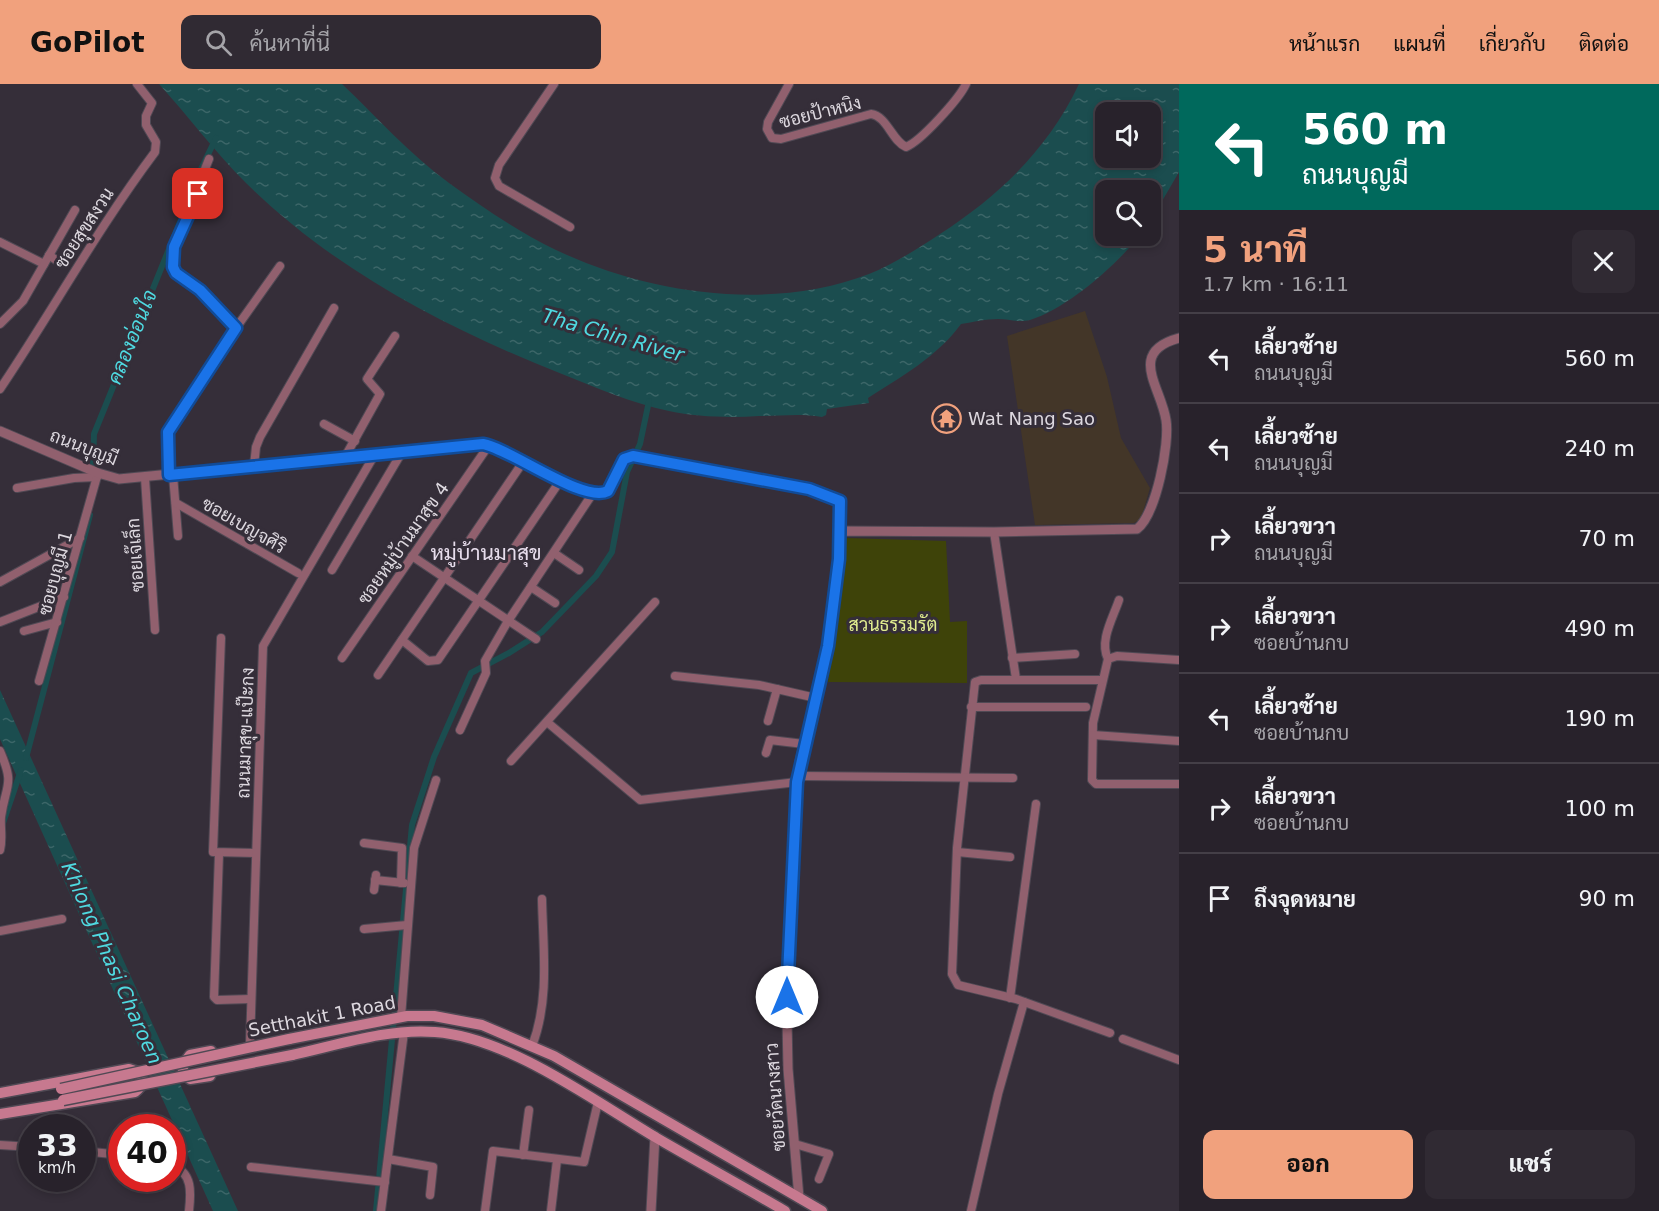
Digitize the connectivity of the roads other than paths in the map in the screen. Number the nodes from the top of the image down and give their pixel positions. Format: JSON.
{"nodes":[{"id":1,"x":137,"y":84,"type":"edge"},
{"id":2,"x":554,"y":84,"type":"edge"},
{"id":3,"x":789,"y":84,"type":"edge"},
{"id":4,"x":966,"y":84,"type":"edge"},
{"id":5,"x":209,"y":159,"type":"dead end"},
{"id":6,"x":75,"y":210,"type":"dead end"},
{"id":7,"x":90,"y":220,"type":"dead end"},
{"id":8,"x":570,"y":227,"type":"dead end"},
{"id":9,"x":0,"y":242,"type":"edge"},
{"id":10,"x":49,"y":255,"type":"junction"},
{"id":11,"x":44,"y":264,"type":"junction"},
{"id":12,"x":280,"y":266,"type":"dead end"},
{"id":13,"x":334,"y":308,"type":"dead end"},
{"id":14,"x":0,"y":324,"type":"edge"},
{"id":15,"x":236,"y":328,"type":"junction"},
{"id":16,"x":395,"y":336,"type":"dead end"},
{"id":17,"x":1179,"y":338,"type":"edge"},
{"id":18,"x":0,"y":389,"type":"edge"},
{"id":19,"x":324,"y":424,"type":"dead end"},
{"id":20,"x":0,"y":431,"type":"edge"},
{"id":21,"x":355,"y":441,"type":"junction"},
{"id":22,"x":489,"y":445,"type":"junction"},
{"id":23,"x":402,"y":452,"type":"junction"},
{"id":24,"x":375,"y":454,"type":"junction"},
{"id":25,"x":345,"y":457,"type":"junction"},
{"id":26,"x":523,"y":462,"type":"junction"},
{"id":27,"x":254,"y":466,"type":"junction"},
{"id":28,"x":97,"y":475,"type":"junction"},
{"id":29,"x":171,"y":475,"type":"junction"},
{"id":30,"x":145,"y":478,"type":"junction"},
{"id":31,"x":560,"y":481,"type":"junction"},
{"id":32,"x":17,"y":488,"type":"dead end"},
{"id":33,"x":593,"y":493,"type":"junction"},
{"id":34,"x":840,"y":501,"type":"joint"},
{"id":35,"x":176,"y":503,"type":"junction"},
{"id":36,"x":841,"y":531,"type":"junction"},
{"id":37,"x":994,"y":532,"type":"junction"},
{"id":38,"x":178,"y":536,"type":"dead end"},
{"id":39,"x":80,"y":538,"type":"junction"},
{"id":40,"x":554,"y":553,"type":"junction"},
{"id":41,"x":412,"y":556,"type":"junction"},
{"id":42,"x":332,"y":570,"type":"dead end"},
{"id":43,"x":579,"y":570,"type":"dead end"},
{"id":44,"x":298,"y":573,"type":"dead end"},
{"id":45,"x":444,"y":578,"type":"junction"},
{"id":46,"x":0,"y":582,"type":"edge"},
{"id":47,"x":531,"y":587,"type":"junction"},
{"id":48,"x":64,"y":597,"type":"junction"},
{"id":49,"x":478,"y":600,"type":"junction"},
{"id":50,"x":1119,"y":600,"type":"dead end"},
{"id":51,"x":655,"y":602,"type":"dead end"},
{"id":52,"x":555,"y":603,"type":"dead end"},
{"id":53,"x":508,"y":621,"type":"junction"},
{"id":54,"x":0,"y":622,"type":"edge"},
{"id":55,"x":57,"y":622,"type":"junction"},
{"id":56,"x":155,"y":630,"type":"dead end"},
{"id":57,"x":24,"y":631,"type":"dead end"},
{"id":58,"x":221,"y":638,"type":"dead end"},
{"id":59,"x":536,"y":639,"type":"dead end"},
{"id":60,"x":402,"y":640,"type":"junction"},
{"id":61,"x":1075,"y":654,"type":"dead end"},
{"id":62,"x":342,"y":658,"type":"dead end"},
{"id":63,"x":1012,"y":658,"type":"junction"},
{"id":64,"x":1108,"y":659,"type":"junction"},
{"id":65,"x":1179,"y":660,"type":"edge"},
{"id":66,"x":378,"y":675,"type":"dead end"},
{"id":67,"x":675,"y":676,"type":"dead end"},
{"id":68,"x":1016,"y":679,"type":"junction"},
{"id":69,"x":1102,"y":680,"type":"junction"},
{"id":70,"x":39,"y":681,"type":"dead end"},
{"id":71,"x":777,"y":689,"type":"junction"},
{"id":72,"x":816,"y":698,"type":"junction"},
{"id":73,"x":971,"y":707,"type":"junction"},
{"id":74,"x":1086,"y":707,"type":"dead end"},
{"id":75,"x":768,"y":721,"type":"dead end"},
{"id":76,"x":547,"y":722,"type":"junction"},
{"id":77,"x":460,"y":730,"type":"dead end"},
{"id":78,"x":1093,"y":735,"type":"junction"},
{"id":79,"x":1179,"y":741,"type":"edge"},
{"id":80,"x":804,"y":744,"type":"junction"},
{"id":81,"x":0,"y":752,"type":"edge"},
{"id":82,"x":766,"y":753,"type":"dead end"},
{"id":83,"x":511,"y":761,"type":"dead end"},
{"id":84,"x":964,"y":777,"type":"junction"},
{"id":85,"x":1013,"y":778,"type":"dead end"},
{"id":86,"x":797,"y":779,"type":"junction"},
{"id":87,"x":436,"y":780,"type":"dead end"},
{"id":88,"x":1179,"y":784,"type":"edge"},
{"id":89,"x":1036,"y":804,"type":"dead end"},
{"id":90,"x":2,"y":828,"type":"edge"},
{"id":91,"x":364,"y":843,"type":"dead end"},
{"id":92,"x":0,"y":850,"type":"edge"},
{"id":93,"x":957,"y":852,"type":"junction"},
{"id":94,"x":256,"y":853,"type":"junction"},
{"id":95,"x":219,"y":854,"type":"junction"},
{"id":96,"x":1010,"y":858,"type":"dead end"},
{"id":97,"x":401,"y":883,"type":"junction"},
{"id":98,"x":410,"y":883,"type":"junction"},
{"id":99,"x":374,"y":890,"type":"dead end"},
{"id":100,"x":542,"y":899,"type":"dead end"},
{"id":101,"x":62,"y":919,"type":"dead end"},
{"id":102,"x":407,"y":926,"type":"junction"},
{"id":103,"x":364,"y":929,"type":"dead end"},
{"id":104,"x":0,"y":931,"type":"edge"},
{"id":105,"x":1011,"y":998,"type":"junction"},
{"id":106,"x":250,"y":999,"type":"junction"},
{"id":107,"x":1024,"y":1002,"type":"junction"},
{"id":108,"x":400,"y":1017,"type":"junction"},
{"id":109,"x":386,"y":1019,"type":"junction"},
{"id":110,"x":404,"y":1032,"type":"junction"},
{"id":111,"x":1110,"y":1033,"type":"dead end"},
{"id":112,"x":388,"y":1034,"type":"junction"},
{"id":113,"x":1123,"y":1039,"type":"dead end"},
{"id":114,"x":250,"y":1044,"type":"junction"},
{"id":115,"x":532,"y":1046,"type":"junction"},
{"id":116,"x":1179,"y":1059,"type":"edge"},
{"id":117,"x":62,"y":1094,"type":"junction"},
{"id":118,"x":0,"y":1096,"type":"edge"},
{"id":119,"x":598,"y":1102,"type":"junction"},
{"id":120,"x":529,"y":1110,"type":"dead end"},
{"id":121,"x":0,"y":1112,"type":"edge"},
{"id":122,"x":655,"y":1136,"type":"junction"},
{"id":123,"x":795,"y":1144,"type":"junction"},
{"id":124,"x":0,"y":1145,"type":"edge"},
{"id":125,"x":18,"y":1146,"type":"edge"},
{"id":126,"x":711,"y":1147,"type":"junction"},
{"id":127,"x":523,"y":1155,"type":"junction"},
{"id":128,"x":388,"y":1159,"type":"junction"},
{"id":129,"x":557,"y":1160,"type":"junction"},
{"id":130,"x":702,"y":1163,"type":"junction"},
{"id":131,"x":251,"y":1167,"type":"dead end"},
{"id":132,"x":186,"y":1175,"type":"edge"},
{"id":133,"x":819,"y":1179,"type":"dead end"},
{"id":134,"x":385,"y":1182,"type":"junction"},
{"id":135,"x":430,"y":1196,"type":"dead end"},
{"id":136,"x":799,"y":1198,"type":"junction"},
{"id":137,"x":189,"y":1211,"type":"edge"},
{"id":138,"x":381,"y":1211,"type":"edge"},
{"id":139,"x":485,"y":1211,"type":"edge"},
{"id":140,"x":551,"y":1211,"type":"edge"},
{"id":141,"x":651,"y":1211,"type":"edge"},
{"id":142,"x":785,"y":1211,"type":"edge"},
{"id":143,"x":822,"y":1211,"type":"edge"},
{"id":144,"x":971,"y":1211,"type":"edge"}],
"edges":[{"from":1,"to":18,"type":"street","name":"ซอยสุขสงวน"},
{"from":2,"to":8,"type":"street"},
{"from":3,"to":4,"type":"street","name":"ซอยป้าหนิง"},
{"from":5,"to":15,"type":"street"},
{"from":6,"to":10,"type":"street"},
{"from":7,"to":10,"type":"street"},
{"from":9,"to":11,"type":"street"},
{"from":10,"to":11,"type":"street"},
{"from":11,"to":14,"type":"street"},
{"from":12,"to":15,"type":"street","name":"ซอยเบญจศิริ"},
{"from":13,"to":27,"type":"street"},
{"from":15,"to":29,"type":"street","name":"ซอยเบญจศิริ"},
{"from":16,"to":21,"type":"street"},
{"from":17,"to":37,"type":"street"},
{"from":19,"to":21,"type":"street"},
{"from":20,"to":28,"type":"street","name":"ถนนบุญมี"},
{"from":21,"to":25,"type":"street"},
{"from":22,"to":23,"type":"street","name":"ถนนบุญมี"},
{"from":22,"to":26,"type":"street","name":"ถนนบุญมี"},
{"from":22,"to":41,"type":"street","name":"ซอยหมู่บ้านมาสุข 4"},
{"from":23,"to":24,"type":"street","name":"ถนนบุญมี"},
{"from":23,"to":42,"type":"street"},
{"from":24,"to":25,"type":"street","name":"ถนนบุญมี"},
{"from":24,"to":94,"type":"street","name":"ถนนมาสุข-แป๊ะกง"},
{"from":25,"to":27,"type":"street","name":"ถนนบุญมี"},
{"from":26,"to":31,"type":"street","name":"ถนนบุญมี"},
{"from":26,"to":45,"type":"street"},
{"from":27,"to":29,"type":"street","name":"ถนนบุญมี"},
{"from":28,"to":30,"type":"street","name":"ถนนบุญมี"},
{"from":28,"to":32,"type":"street"},
{"from":28,"to":39,"type":"street","name":"ซอยบุญมี 1"},
{"from":29,"to":30,"type":"street","name":"ถนนบุญมี"},
{"from":29,"to":35,"type":"street","name":"ซอยเบญจศิริ"},
{"from":30,"to":56,"type":"street","name":"ซอยเจ๊เล็ก"},
{"from":31,"to":33,"type":"street","name":"ถนนบุญมี"},
{"from":31,"to":49,"type":"street"},
{"from":33,"to":34,"type":"street"},
{"from":33,"to":40,"type":"street"},
{"from":34,"to":36,"type":"street"},
{"from":35,"to":38,"type":"street","name":"ซอยเบญจศิริ"},
{"from":35,"to":44,"type":"street","name":"ซอยเบญจศิริ"},
{"from":36,"to":37,"type":"street"},
{"from":36,"to":72,"type":"street","name":"ซอยวัดนางสาว"},
{"from":37,"to":63,"type":"street"},
{"from":39,"to":46,"type":"street"},
{"from":39,"to":48,"type":"street","name":"ซอยบุญมี 1"},
{"from":40,"to":43,"type":"street"},
{"from":40,"to":47,"type":"street"},
{"from":41,"to":45,"type":"street"},
{"from":41,"to":62,"type":"street","name":"ซอยหมู่บ้านมาสุข 4"},
{"from":45,"to":49,"type":"street"},
{"from":45,"to":60,"type":"street"},
{"from":47,"to":52,"type":"street"},
{"from":47,"to":53,"type":"street"},
{"from":48,"to":54,"type":"street"},
{"from":48,"to":55,"type":"street","name":"ซอยบุญมี 1"},
{"from":49,"to":53,"type":"street"},
{"from":49,"to":60,"type":"street"},
{"from":50,"to":64,"type":"street"},
{"from":51,"to":76,"type":"street"},
{"from":53,"to":59,"type":"street"},
{"from":53,"to":77,"type":"street"},
{"from":55,"to":57,"type":"street"},
{"from":55,"to":70,"type":"street","name":"ซอยบุญมี 1"},
{"from":58,"to":95,"type":"street"},
{"from":60,"to":66,"type":"street"},
{"from":61,"to":63,"type":"street"},
{"from":63,"to":68,"type":"street"},
{"from":64,"to":65,"type":"street"},
{"from":64,"to":69,"type":"street"},
{"from":67,"to":71,"type":"street"},
{"from":68,"to":69,"type":"street"},
{"from":68,"to":73,"type":"street"},
{"from":69,"to":78,"type":"street"},
{"from":71,"to":72,"type":"street"},
{"from":71,"to":75,"type":"street"},
{"from":72,"to":80,"type":"street","name":"ซอยวัดนางสาว"},
{"from":73,"to":74,"type":"street"},
{"from":73,"to":84,"type":"street"},
{"from":76,"to":83,"type":"street"},
{"from":76,"to":86,"type":"street"},
{"from":78,"to":79,"type":"street"},
{"from":78,"to":88,"type":"street"},
{"from":80,"to":82,"type":"street"},
{"from":80,"to":86,"type":"street","name":"ซอยวัดนางสาว"},
{"from":81,"to":90,"type":"street"},
{"from":84,"to":85,"type":"street"},
{"from":84,"to":86,"type":"street"},
{"from":84,"to":93,"type":"street"},
{"from":86,"to":123,"type":"street","name":"ซอยวัดนางสาว"},
{"from":87,"to":98,"type":"street"},
{"from":89,"to":105,"type":"street"},
{"from":90,"to":92,"type":"street"},
{"from":91,"to":97,"type":"street"},
{"from":93,"to":96,"type":"street"},
{"from":93,"to":105,"type":"street"},
{"from":94,"to":95,"type":"street"},
{"from":94,"to":106,"type":"street","name":"ถนนมาสุข-แป๊ะกง"},
{"from":95,"to":106,"type":"street"},
{"from":97,"to":98,"type":"street"},
{"from":97,"to":99,"type":"street"},
{"from":98,"to":102,"type":"street"},
{"from":100,"to":115,"type":"street"},
{"from":101,"to":104,"type":"street"},
{"from":102,"to":103,"type":"street"},
{"from":102,"to":108,"type":"street"},
{"from":105,"to":107,"type":"street"},
{"from":106,"to":114,"type":"street","name":"ถนนมาสุข-แป๊ะกง"},
{"from":107,"to":111,"type":"street"},
{"from":107,"to":144,"type":"street"},
{"from":108,"to":109,"type":"main road","name":"Setthakit 1 Road"},
{"from":108,"to":115,"type":"main road","name":"Setthakit 1 Road"},
{"from":109,"to":114,"type":"main road"},
{"from":109,"to":117,"type":"main road","name":"Setthakit 1 Road","bridge":true},
{"from":110,"to":112,"type":"main road","name":"Setthakit 1 Road"},
{"from":110,"to":119,"type":"main road","name":"Setthakit 1 Road"},
{"from":110,"to":128,"type":"street"},
{"from":112,"to":114,"type":"main road"},
{"from":112,"to":117,"type":"main road","name":"Setthakit 1 Road","bridge":true},
{"from":113,"to":116,"type":"street"},
{"from":115,"to":126,"type":"main road","name":"Setthakit 1 Road"},
{"from":117,"to":118,"type":"main road","name":"Setthakit 1 Road"},
{"from":117,"to":121,"type":"main road","name":"Setthakit 1 Road"},
{"from":118,"to":121,"type":"main road"},
{"from":119,"to":122,"type":"main road","name":"Setthakit 1 Road"},
{"from":119,"to":129,"type":"street"},
{"from":120,"to":127,"type":"street"},
{"from":122,"to":130,"type":"main road","name":"Setthakit 1 Road"},
{"from":122,"to":141,"type":"street"},
{"from":123,"to":133,"type":"street"},
{"from":123,"to":136,"type":"street","name":"ซอยวัดนางสาว"},
{"from":124,"to":125,"type":"street"},
{"from":126,"to":130,"type":"main road"},
{"from":126,"to":136,"type":"main road","name":"Setthakit 1 Road"},
{"from":127,"to":129,"type":"street"},
{"from":127,"to":139,"type":"street"},
{"from":128,"to":134,"type":"street"},
{"from":128,"to":135,"type":"street"},
{"from":129,"to":140,"type":"street"},
{"from":130,"to":142,"type":"main road","name":"Setthakit 1 Road"},
{"from":131,"to":134,"type":"street"},
{"from":132,"to":137,"type":"street"},
{"from":134,"to":138,"type":"street"},
{"from":136,"to":143,"type":"main road","name":"Setthakit 1 Road"}]}
